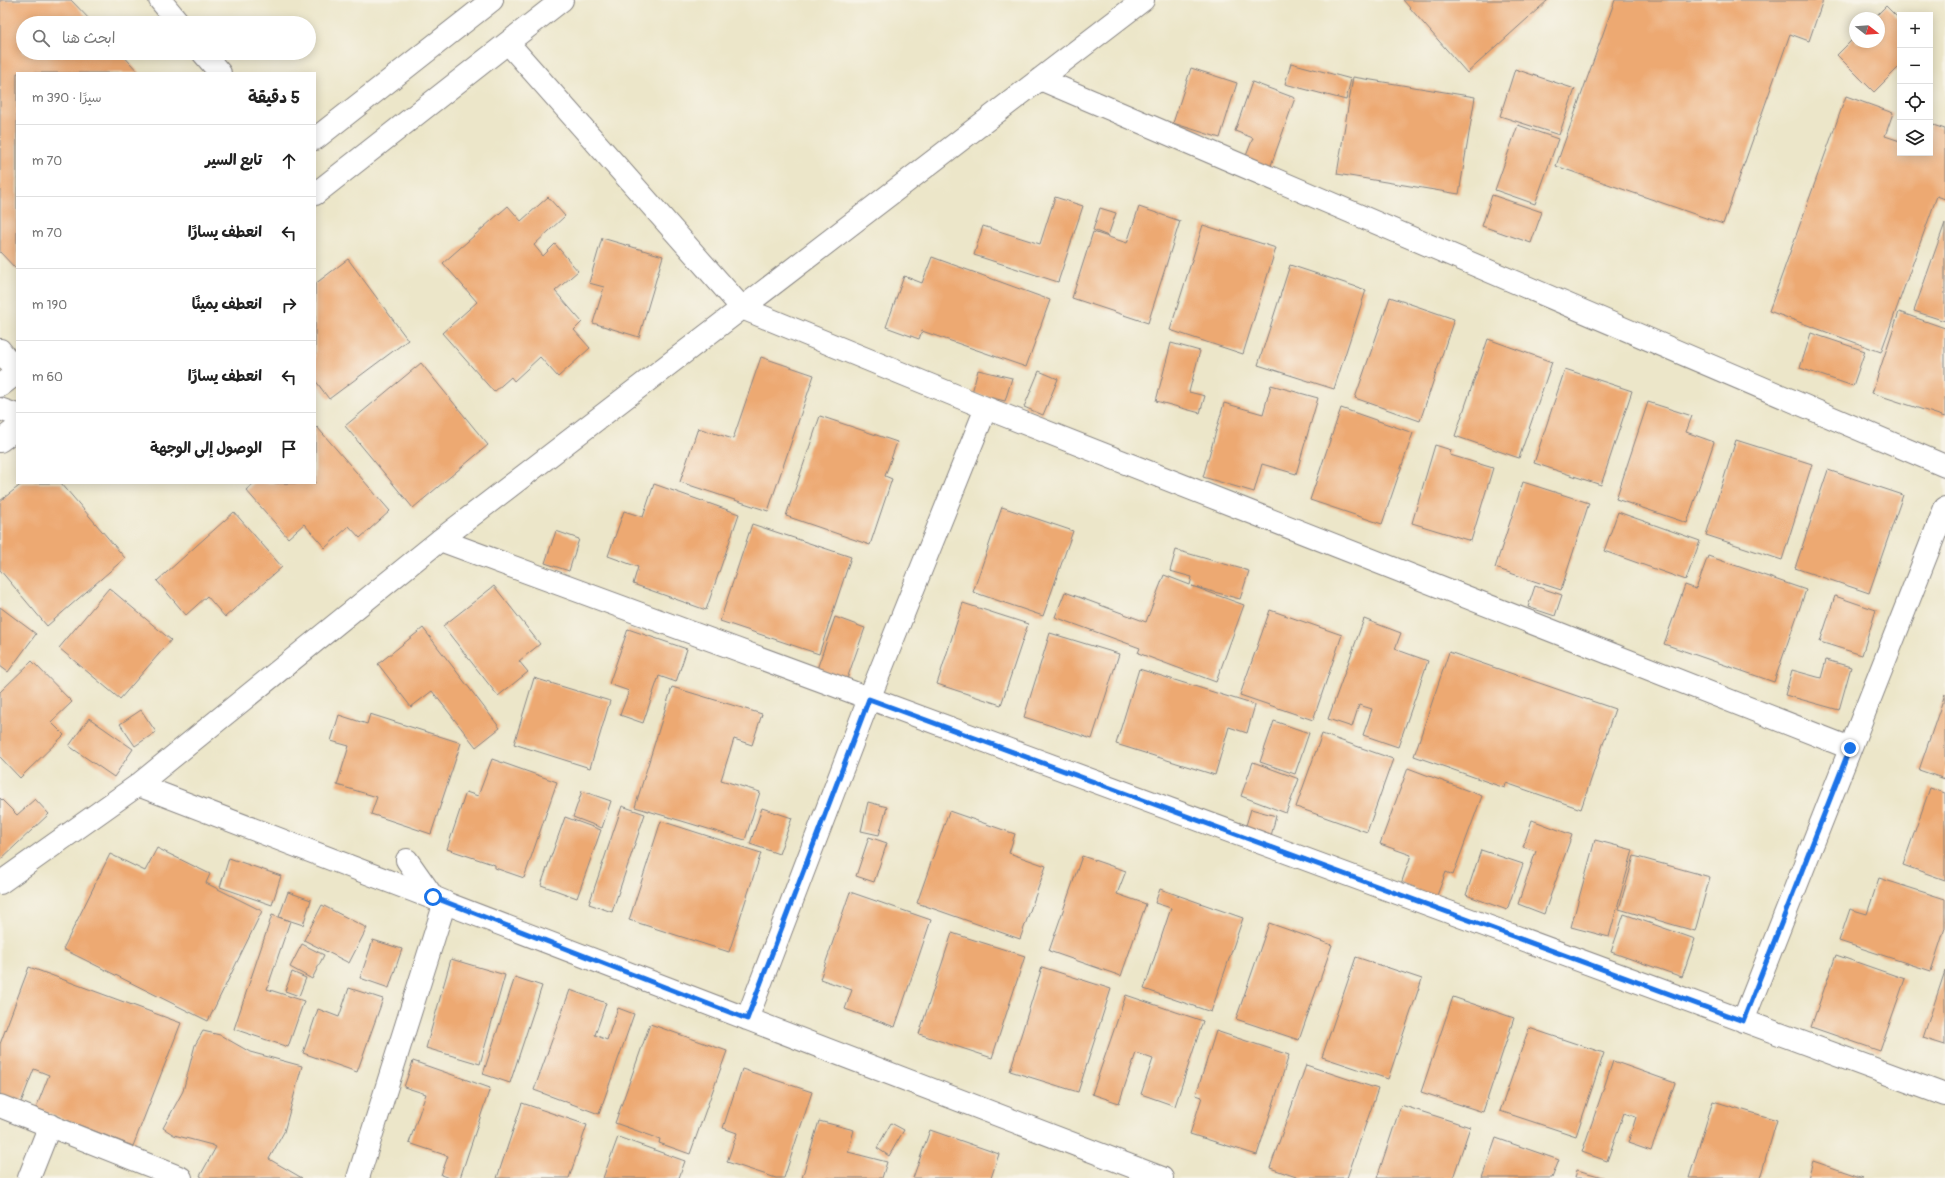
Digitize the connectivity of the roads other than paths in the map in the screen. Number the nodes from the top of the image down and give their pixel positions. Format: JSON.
{"nodes":[{"id":1,"x":160,"y":0,"type":"edge"},
{"id":2,"x":492,"y":0,"type":"edge"},
{"id":3,"x":562,"y":0,"type":"edge"},
{"id":4,"x":1143,"y":0,"type":"edge"},
{"id":5,"x":173,"y":16,"type":"edge"},
{"id":6,"x":508,"y":43,"type":"junction"},
{"id":7,"x":209,"y":60,"type":"edge"},
{"id":8,"x":219,"y":72,"type":"edge"},
{"id":9,"x":1040,"y":79,"type":"junction"},
{"id":10,"x":316,"y":138,"type":"edge"},
{"id":11,"x":316,"y":193,"type":"edge"},
{"id":12,"x":742,"y":308,"type":"junction"},
{"id":13,"x":0,"y":350,"type":"edge"},
{"id":14,"x":16,"y":371,"type":"edge"},
{"id":15,"x":16,"y":373,"type":"edge"},
{"id":16,"x":0,"y":386,"type":"edge"},
{"id":17,"x":986,"y":408,"type":"junction"},
{"id":18,"x":0,"y":409,"type":"edge"},
{"id":19,"x":16,"y":415,"type":"edge"},
{"id":20,"x":16,"y":429,"type":"edge"},
{"id":21,"x":0,"y":441,"type":"edge"},
{"id":22,"x":1945,"y":466,"type":"edge"},
{"id":23,"x":1945,"y":508,"type":"edge"},
{"id":24,"x":440,"y":540,"type":"junction"},
{"id":25,"x":869,"y":699,"type":"junction"},
{"id":26,"x":1850,"y":748,"type":"junction"},
{"id":27,"x":138,"y":785,"type":"junction"},
{"id":28,"x":407,"y":860,"type":"dead end"},
{"id":29,"x":0,"y":884,"type":"edge"},
{"id":30,"x":446,"y":902,"type":"junction"},
{"id":31,"x":747,"y":1019,"type":"junction"},
{"id":32,"x":1743,"y":1021,"type":"junction"},
{"id":33,"x":1945,"y":1095,"type":"edge"},
{"id":34,"x":0,"y":1106,"type":"edge"},
{"id":35,"x":50,"y":1125,"type":"junction"},
{"id":36,"x":30,"y":1178,"type":"edge"},
{"id":37,"x":181,"y":1178,"type":"edge"},
{"id":38,"x":358,"y":1178,"type":"edge"},
{"id":39,"x":1162,"y":1178,"type":"edge"}],
"edges":[{"from":1,"to":5,"type":"street"},
{"from":2,"to":10,"type":"street"},
{"from":3,"to":6,"type":"street"},
{"from":4,"to":9,"type":"street"},
{"from":6,"to":11,"type":"street"},
{"from":6,"to":12,"type":"street"},
{"from":7,"to":8,"type":"street"},
{"from":9,"to":12,"type":"street"},
{"from":9,"to":22,"type":"street"},
{"from":12,"to":17,"type":"street"},
{"from":12,"to":24,"type":"street"},
{"from":13,"to":14,"type":"street"},
{"from":15,"to":16,"type":"street"},
{"from":17,"to":25,"type":"street"},
{"from":17,"to":26,"type":"street"},
{"from":18,"to":19,"type":"street"},
{"from":20,"to":21,"type":"street"},
{"from":23,"to":26,"type":"street"},
{"from":24,"to":25,"type":"street"},
{"from":24,"to":27,"type":"street"},
{"from":25,"to":31,"type":"street"},
{"from":25,"to":32,"type":"street"},
{"from":26,"to":32,"type":"street"},
{"from":27,"to":29,"type":"street"},
{"from":27,"to":30,"type":"street"},
{"from":28,"to":30,"type":"street"},
{"from":30,"to":31,"type":"street"},
{"from":30,"to":38,"type":"street"},
{"from":31,"to":39,"type":"street"},
{"from":32,"to":33,"type":"street"},
{"from":34,"to":35,"type":"street"},
{"from":35,"to":36,"type":"street"},
{"from":35,"to":37,"type":"street"}]}
